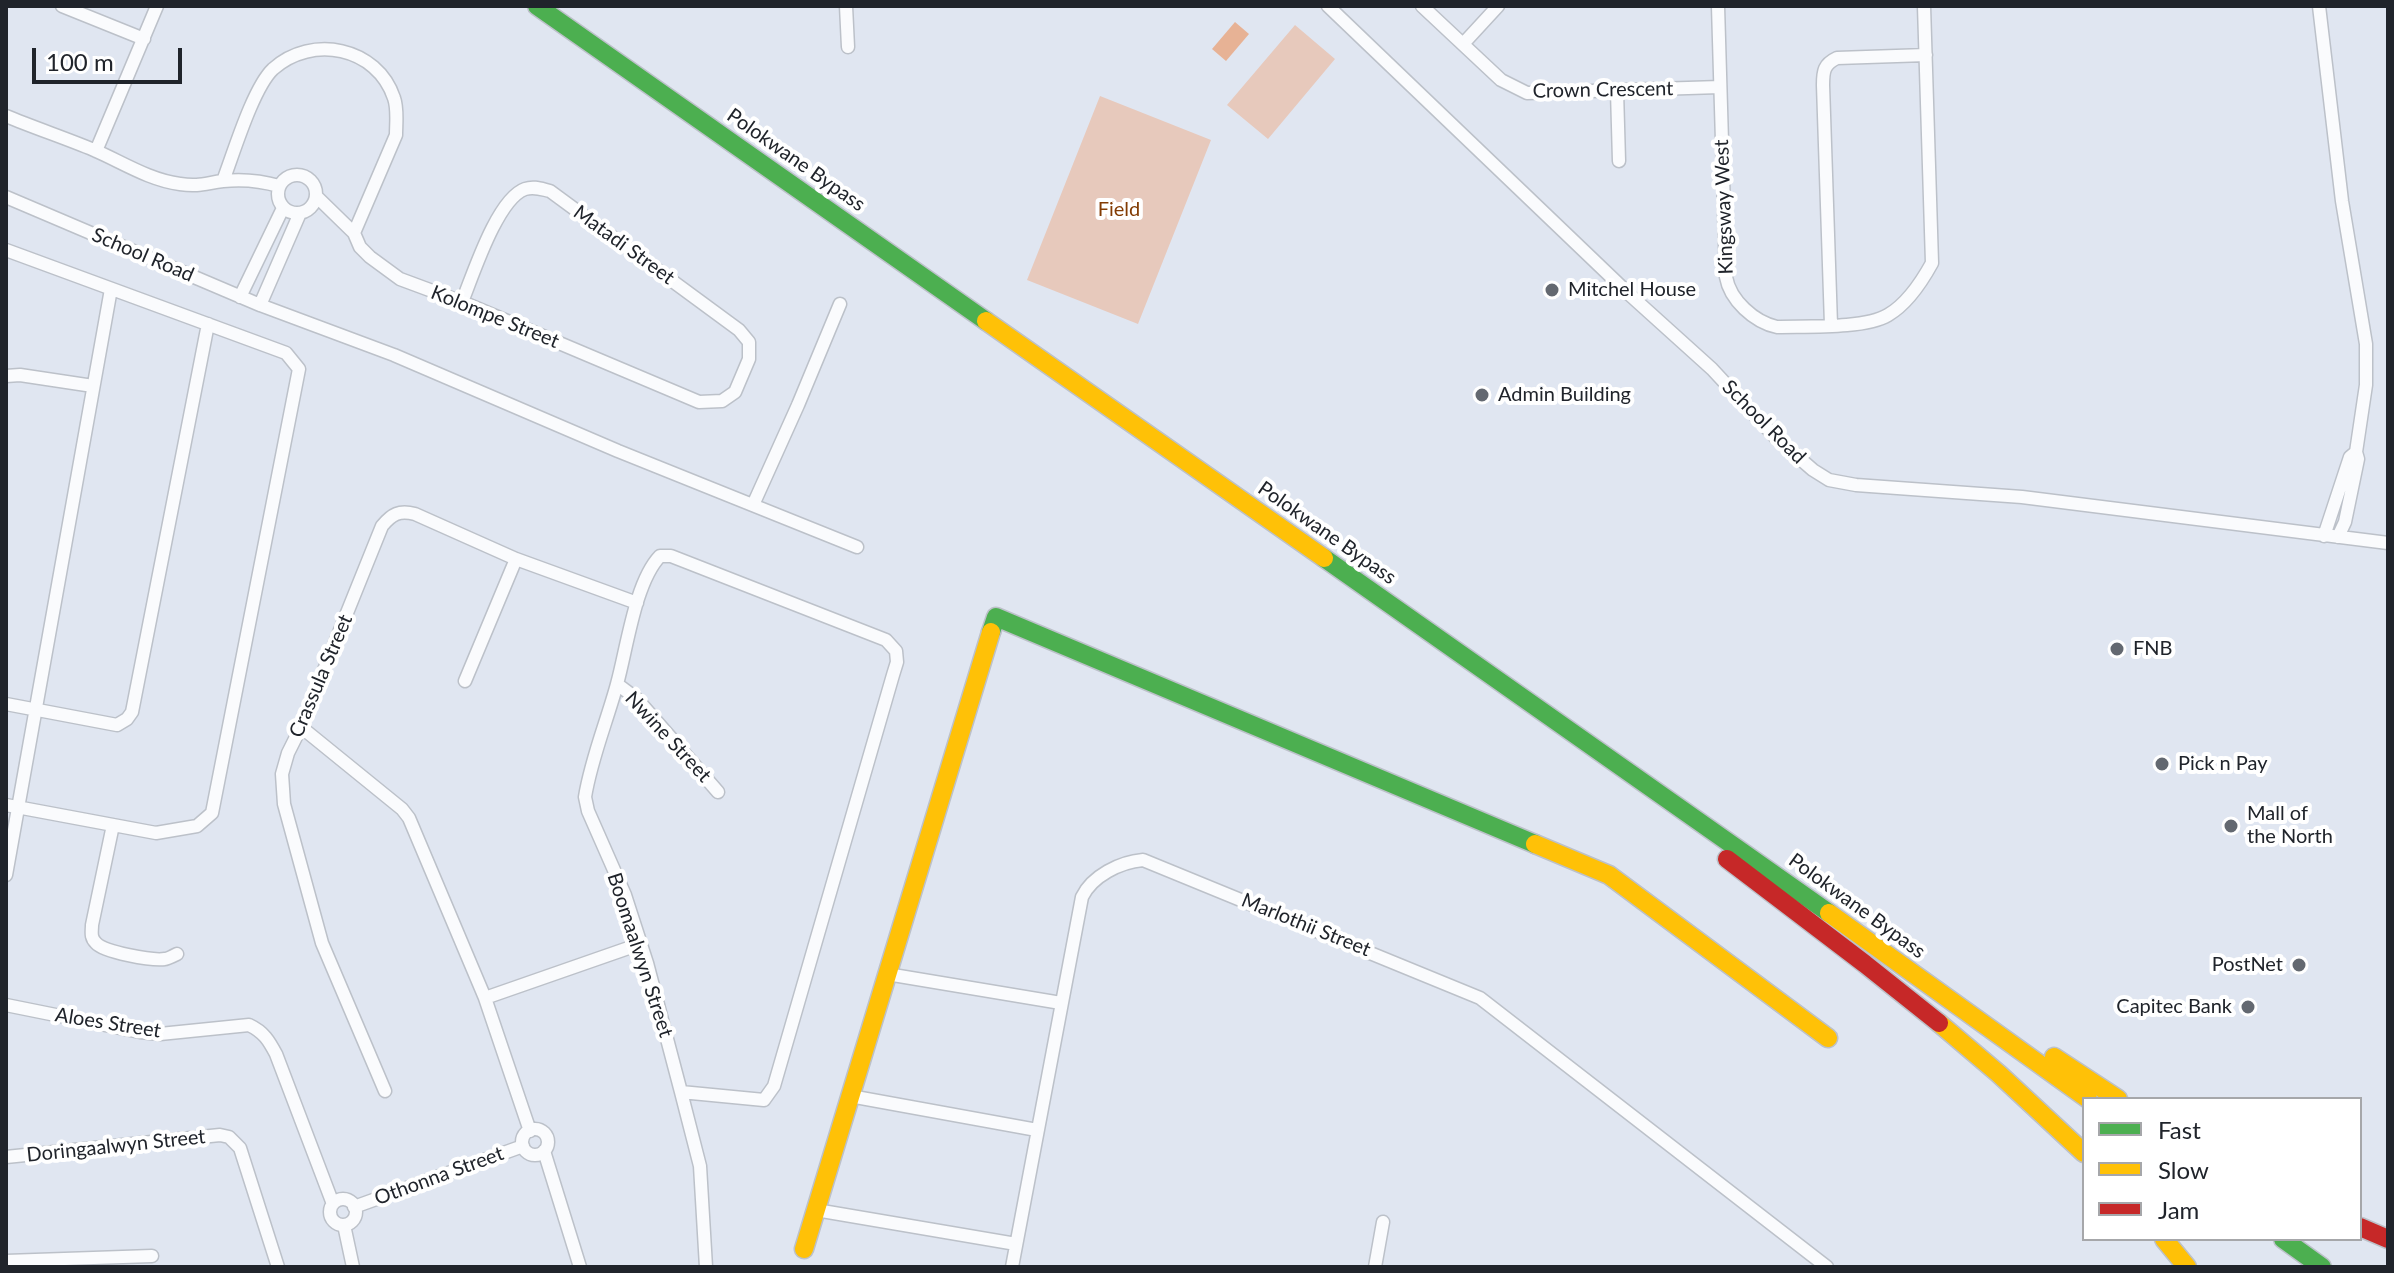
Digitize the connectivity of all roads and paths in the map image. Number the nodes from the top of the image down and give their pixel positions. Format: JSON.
{"nodes":[{"id":1,"x":62,"y":6,"type":"edge"},
{"id":2,"x":157,"y":6,"type":"edge"},
{"id":3,"x":537,"y":6,"type":"edge"},
{"id":4,"x":846,"y":6,"type":"edge"},
{"id":5,"x":1328,"y":6,"type":"edge"},
{"id":6,"x":1422,"y":6,"type":"edge"},
{"id":7,"x":1498,"y":6,"type":"edge"},
{"id":8,"x":1718,"y":6,"type":"edge"},
{"id":9,"x":1924,"y":6,"type":"edge"},
{"id":10,"x":2319,"y":6,"type":"edge"},
{"id":11,"x":144,"y":39,"type":"junction"},
{"id":12,"x":1463,"y":44,"type":"junction"},
{"id":13,"x":848,"y":47,"type":"dead end"},
{"id":14,"x":1926,"y":55,"type":"junction"},
{"id":15,"x":1720,"y":87,"type":"junction"},
{"id":16,"x":1617,"y":91,"type":"junction"},
{"id":17,"x":6,"y":116,"type":"edge"},
{"id":18,"x":96,"y":151,"type":"junction"},
{"id":19,"x":1619,"y":161,"type":"dead end"},
{"id":20,"x":223,"y":181,"type":"junction"},
{"id":21,"x":279,"y":186,"type":"junction"},
{"id":22,"x":316,"y":196,"type":"junction"},
{"id":23,"x":6,"y":197,"type":"edge"},
{"id":24,"x":283,"y":208,"type":"junction"},
{"id":25,"x":300,"y":213,"type":"junction"},
{"id":26,"x":354,"y":233,"type":"junction"},
{"id":27,"x":6,"y":250,"type":"edge"},
{"id":28,"x":111,"y":289,"type":"junction"},
{"id":29,"x":240,"y":297,"type":"junction"},
{"id":30,"x":462,"y":302,"type":"junction"},
{"id":31,"x":840,"y":304,"type":"dead end"},
{"id":32,"x":260,"y":305,"type":"junction"},
{"id":33,"x":208,"y":324,"type":"junction"},
{"id":34,"x":1831,"y":325,"type":"junction"},
{"id":35,"x":6,"y":376,"type":"edge"},
{"id":36,"x":93,"y":386,"type":"junction"},
{"id":37,"x":699,"y":402,"type":"joint"},
{"id":38,"x":2356,"y":452,"type":"junction"},
{"id":39,"x":753,"y":505,"type":"junction"},
{"id":40,"x":2324,"y":536,"type":"junction"},
{"id":41,"x":2338,"y":537,"type":"junction"},
{"id":42,"x":2388,"y":543,"type":"edge"},
{"id":43,"x":857,"y":547,"type":"dead end"},
{"id":44,"x":516,"y":559,"type":"junction"},
{"id":45,"x":637,"y":603,"type":"junction"},
{"id":46,"x":465,"y":681,"type":"dead end"},
{"id":47,"x":617,"y":684,"type":"junction"},
{"id":48,"x":6,"y":704,"type":"edge"},
{"id":49,"x":35,"y":710,"type":"junction"},
{"id":50,"x":301,"y":727,"type":"junction"},
{"id":51,"x":1642,"y":782,"type":"junction"},
{"id":52,"x":718,"y":792,"type":"dead end"},
{"id":53,"x":12,"y":806,"type":"edge"},
{"id":54,"x":113,"y":825,"type":"junction"},
{"id":55,"x":1759,"y":863,"type":"junction"},
{"id":56,"x":6,"y":875,"type":"edge"},
{"id":57,"x":640,"y":944,"type":"junction"},
{"id":58,"x":177,"y":954,"type":"dead end"},
{"id":59,"x":887,"y":974,"type":"junction"},
{"id":60,"x":485,"y":998,"type":"junction"},
{"id":61,"x":1061,"y":1003,"type":"junction"},
{"id":62,"x":6,"y":1005,"type":"edge"},
{"id":63,"x":1828,"y":1038,"type":"dead end"},
{"id":64,"x":385,"y":1091,"type":"dead end"},
{"id":65,"x":681,"y":1092,"type":"junction"},
{"id":66,"x":850,"y":1096,"type":"junction"},
{"id":67,"x":2085,"y":1097,"type":"edge"},
{"id":68,"x":2115,"y":1097,"type":"edge"},
{"id":69,"x":1037,"y":1130,"type":"junction"},
{"id":70,"x":530,"y":1131,"type":"junction"},
{"id":71,"x":523,"y":1146,"type":"junction"},
{"id":72,"x":544,"y":1151,"type":"junction"},
{"id":73,"x":2082,"y":1151,"type":"edge"},
{"id":74,"x":6,"y":1157,"type":"edge"},
{"id":75,"x":333,"y":1204,"type":"junction"},
{"id":76,"x":354,"y":1207,"type":"junction"},
{"id":77,"x":816,"y":1210,"type":"junction"},
{"id":78,"x":1383,"y":1222,"type":"dead end"},
{"id":79,"x":344,"y":1225,"type":"junction"},
{"id":80,"x":2362,"y":1228,"type":"edge"},
{"id":81,"x":2388,"y":1239,"type":"edge"},
{"id":82,"x":2166,"y":1241,"type":"edge"},
{"id":83,"x":2286,"y":1241,"type":"edge"},
{"id":84,"x":1016,"y":1244,"type":"junction"},
{"id":85,"x":804,"y":1249,"type":"dead end"},
{"id":86,"x":152,"y":1256,"type":"dead end"},
{"id":87,"x":6,"y":1261,"type":"edge"},
{"id":88,"x":278,"y":1267,"type":"edge"},
{"id":89,"x":353,"y":1267,"type":"edge"},
{"id":90,"x":580,"y":1267,"type":"edge"},
{"id":91,"x":706,"y":1267,"type":"edge"},
{"id":92,"x":1012,"y":1267,"type":"edge"},
{"id":93,"x":1375,"y":1267,"type":"edge"},
{"id":94,"x":1827,"y":1267,"type":"edge"},
{"id":95,"x":2187,"y":1267,"type":"edge"},
{"id":96,"x":2322,"y":1267,"type":"edge"}],
"edges":[{"from":1,"to":11,"type":"street"},
{"from":2,"to":11,"type":"street"},
{"from":3,"to":51,"type":"main road","name":"Polokwane Bypass"},
{"from":4,"to":13,"type":"street"},
{"from":5,"to":40,"type":"street","name":"School Road"},
{"from":6,"to":12,"type":"street","name":"Crown Crescent"},
{"from":7,"to":12,"type":"street"},
{"from":8,"to":15,"type":"street","name":"Kingsway West"},
{"from":9,"to":14,"type":"street","name":"Kingsway West"},
{"from":10,"to":38,"type":"street"},
{"from":11,"to":18,"type":"street"},
{"from":12,"to":16,"type":"street","name":"Crown Crescent"},
{"from":14,"to":34,"type":"street","name":"Kingsway West"},
{"from":14,"to":34,"type":"street"},
{"from":15,"to":16,"type":"street","name":"Crown Crescent"},
{"from":15,"to":34,"type":"street","name":"Kingsway West"},
{"from":16,"to":19,"type":"street"},
{"from":17,"to":18,"type":"street"},
{"from":18,"to":20,"type":"street"},
{"from":20,"to":21,"type":"street"},
{"from":20,"to":26,"type":"street"},
{"from":21,"to":22,"type":"street"},
{"from":21,"to":24,"type":"street"},
{"from":22,"to":25,"type":"street"},
{"from":22,"to":26,"type":"street","name":"Kolompe Street"},
{"from":23,"to":29,"type":"street","name":"School Road"},
{"from":24,"to":25,"type":"street"},
{"from":24,"to":29,"type":"street"},
{"from":25,"to":32,"type":"street"},
{"from":26,"to":30,"type":"street","name":"Kolompe Street"},
{"from":27,"to":28,"type":"street"},
{"from":28,"to":33,"type":"street"},
{"from":28,"to":36,"type":"street"},
{"from":29,"to":32,"type":"street","name":"School Road"},
{"from":30,"to":37,"type":"street","name":"Kolompe Street"},
{"from":30,"to":37,"type":"street","name":"Matadi Street"},
{"from":31,"to":39,"type":"street"},
{"from":32,"to":39,"type":"street","name":"School Road"},
{"from":33,"to":49,"type":"street"},
{"from":33,"to":54,"type":"street"},
{"from":35,"to":36,"type":"street"},
{"from":36,"to":49,"type":"street"},
{"from":38,"to":40,"type":"street"},
{"from":38,"to":41,"type":"street"},
{"from":39,"to":43,"type":"street","name":"School Road"},
{"from":40,"to":41,"type":"street","name":"School Road"},
{"from":41,"to":42,"type":"street","name":"School Road"},
{"from":44,"to":45,"type":"street","name":"Crassula Street"},
{"from":44,"to":46,"type":"street"},
{"from":44,"to":50,"type":"street","name":"Crassula Street"},
{"from":45,"to":47,"type":"street","name":"Boomaalwyn Street"},
{"from":45,"to":65,"type":"street","name":"Boomaalwyn Street"},
{"from":47,"to":52,"type":"street","name":"Nwine Street"},
{"from":47,"to":57,"type":"street","name":"Boomaalwyn Street"},
{"from":48,"to":49,"type":"street"},
{"from":49,"to":53,"type":"street"},
{"from":50,"to":60,"type":"street"},
{"from":50,"to":64,"type":"street","name":"Crassula Street"},
{"from":51,"to":55,"type":"main road","name":"Polokwane Bypass"},
{"from":51,"to":73,"type":"main road"},
{"from":53,"to":54,"type":"street"},
{"from":53,"to":56,"type":"street"},
{"from":54,"to":58,"type":"street"},
{"from":55,"to":67,"type":"main road","name":"Polokwane Bypass"},
{"from":55,"to":68,"type":"main road"},
{"from":57,"to":60,"type":"street"},
{"from":57,"to":65,"type":"street","name":"Boomaalwyn Street"},
{"from":59,"to":61,"type":"street"},
{"from":59,"to":63,"type":"main road"},
{"from":59,"to":66,"type":"main road"},
{"from":60,"to":70,"type":"street"},
{"from":61,"to":69,"type":"street","name":"Marlothii Street"},
{"from":61,"to":94,"type":"street","name":"Marlothii Street"},
{"from":62,"to":75,"type":"street","name":"Aloes Street"},
{"from":65,"to":91,"type":"street","name":"Boomaalwyn Street"},
{"from":66,"to":69,"type":"street"},
{"from":66,"to":77,"type":"main road"},
{"from":69,"to":84,"type":"street","name":"Marlothii Street"},
{"from":70,"to":71,"type":"street"},
{"from":70,"to":72,"type":"street"},
{"from":71,"to":72,"type":"street"},
{"from":71,"to":76,"type":"street","name":"Othonna Street"},
{"from":72,"to":90,"type":"street"},
{"from":74,"to":88,"type":"street","name":"Doringaalwyn Street"},
{"from":75,"to":76,"type":"street"},
{"from":75,"to":79,"type":"street"},
{"from":76,"to":79,"type":"street"},
{"from":77,"to":84,"type":"street"},
{"from":77,"to":85,"type":"main road"},
{"from":78,"to":93,"type":"street"},
{"from":79,"to":89,"type":"street"},
{"from":80,"to":81,"type":"main road"},
{"from":82,"to":95,"type":"main road"},
{"from":83,"to":96,"type":"main road"},
{"from":84,"to":92,"type":"street","name":"Marlothii Street"},
{"from":86,"to":87,"type":"street"}]}
